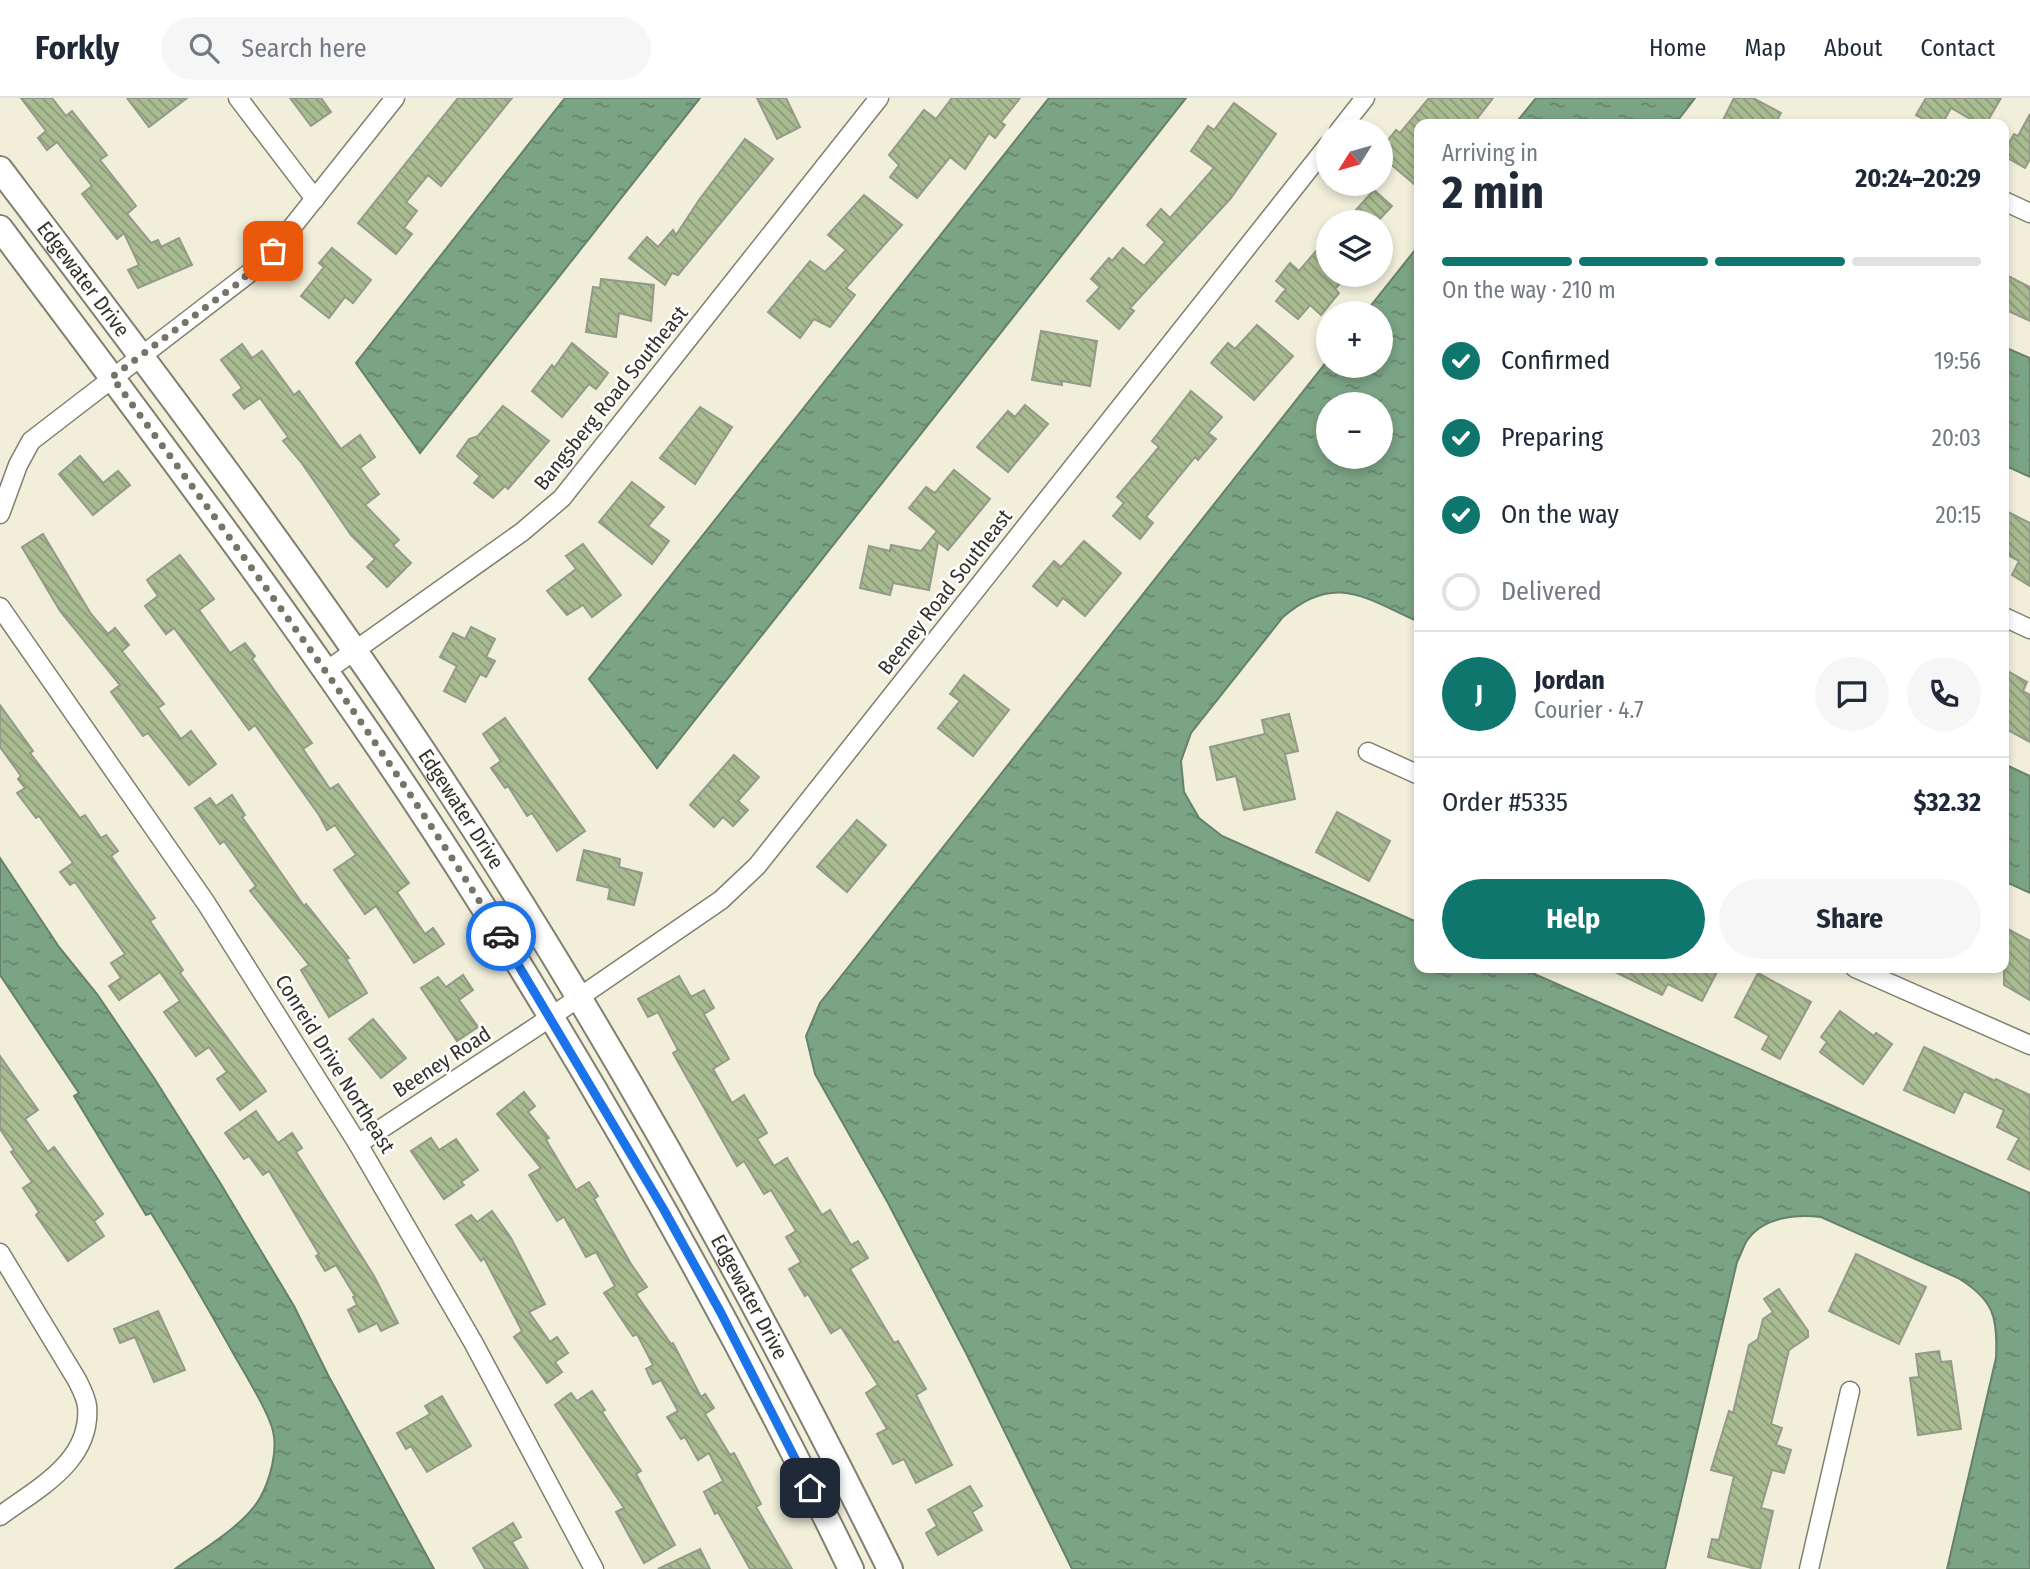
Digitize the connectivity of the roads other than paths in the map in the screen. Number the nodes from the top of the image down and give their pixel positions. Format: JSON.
{"nodes":[{"id":1,"x":239,"y":98,"type":"edge"},
{"id":2,"x":395,"y":98,"type":"edge"},
{"id":3,"x":879,"y":98,"type":"edge"},
{"id":4,"x":1365,"y":98,"type":"edge"},
{"id":5,"x":1348,"y":119,"type":"edge"},
{"id":6,"x":1316,"y":160,"type":"edge"},
{"id":7,"x":0,"y":169,"type":"edge"},
{"id":8,"x":315,"y":199,"type":"junction"},
{"id":9,"x":2009,"y":203,"type":"edge"},
{"id":10,"x":2030,"y":213,"type":"edge"},
{"id":11,"x":0,"y":228,"type":"edge"},
{"id":12,"x":141,"y":356,"type":"junction"},
{"id":13,"x":112,"y":377,"type":"junction"},
{"id":14,"x":0,"y":514,"type":"edge"},
{"id":15,"x":0,"y":607,"type":"edge"},
{"id":16,"x":2009,"y":620,"type":"edge"},
{"id":17,"x":2030,"y":629,"type":"edge"},
{"id":18,"x":355,"y":650,"type":"junction"},
{"id":19,"x":326,"y":671,"type":"junction"},
{"id":20,"x":1368,"y":752,"type":"dead end"},
{"id":21,"x":1414,"y":773,"type":"edge"},
{"id":22,"x":1866,"y":973,"type":"edge"},
{"id":23,"x":578,"y":998,"type":"junction"},
{"id":24,"x":550,"y":1017,"type":"junction"},
{"id":25,"x":2030,"y":1045,"type":"edge"},
{"id":26,"x":358,"y":1144,"type":"junction"},
{"id":27,"x":0,"y":1253,"type":"edge"},
{"id":28,"x":1850,"y":1391,"type":"dead end"},
{"id":29,"x":853,"y":1497,"type":"junction"},
{"id":30,"x":822,"y":1510,"type":"junction"},
{"id":31,"x":0,"y":1516,"type":"edge"},
{"id":32,"x":594,"y":1569,"type":"edge"},
{"id":33,"x":851,"y":1569,"type":"edge"},
{"id":34,"x":890,"y":1569,"type":"edge"},
{"id":35,"x":1809,"y":1569,"type":"edge"}],
"edges":[{"from":1,"to":8,"type":"street"},
{"from":2,"to":8,"type":"street"},
{"from":3,"to":18,"type":"street","name":"Bangsberg Road Southeast"},
{"from":4,"to":5,"type":"street"},
{"from":6,"to":23,"type":"street","name":"Beeney Road Southeast"},
{"from":7,"to":12,"type":"street","name":"Edgewater Drive"},
{"from":8,"to":12,"type":"street"},
{"from":9,"to":10,"type":"street"},
{"from":11,"to":13,"type":"street","name":"Edgewater Drive"},
{"from":12,"to":13,"type":"street"},
{"from":12,"to":18,"type":"street","name":"Edgewater Drive"},
{"from":13,"to":14,"type":"street"},
{"from":13,"to":19,"type":"street","name":"Edgewater Drive"},
{"from":15,"to":26,"type":"street","name":"Conreid Drive Northeast"},
{"from":16,"to":17,"type":"street"},
{"from":18,"to":19,"type":"street","name":"Bangsberg Road Southeast"},
{"from":18,"to":23,"type":"street","name":"Edgewater Drive"},
{"from":19,"to":24,"type":"street","name":"Edgewater Drive"},
{"from":20,"to":21,"type":"street"},
{"from":22,"to":25,"type":"street"},
{"from":23,"to":24,"type":"street","name":"Beeney Road Southeast"},
{"from":23,"to":29,"type":"street","name":"Edgewater Drive"},
{"from":24,"to":26,"type":"street","name":"Beeney Road"},
{"from":24,"to":30,"type":"street","name":"Edgewater Drive"},
{"from":26,"to":32,"type":"street","name":"Conreid Drive Northeast"},
{"from":27,"to":31,"type":"street"},
{"from":28,"to":35,"type":"street"},
{"from":29,"to":30,"type":"street"},
{"from":29,"to":34,"type":"street","name":"Edgewater Drive"},
{"from":30,"to":33,"type":"street","name":"Edgewater Drive"}]}
